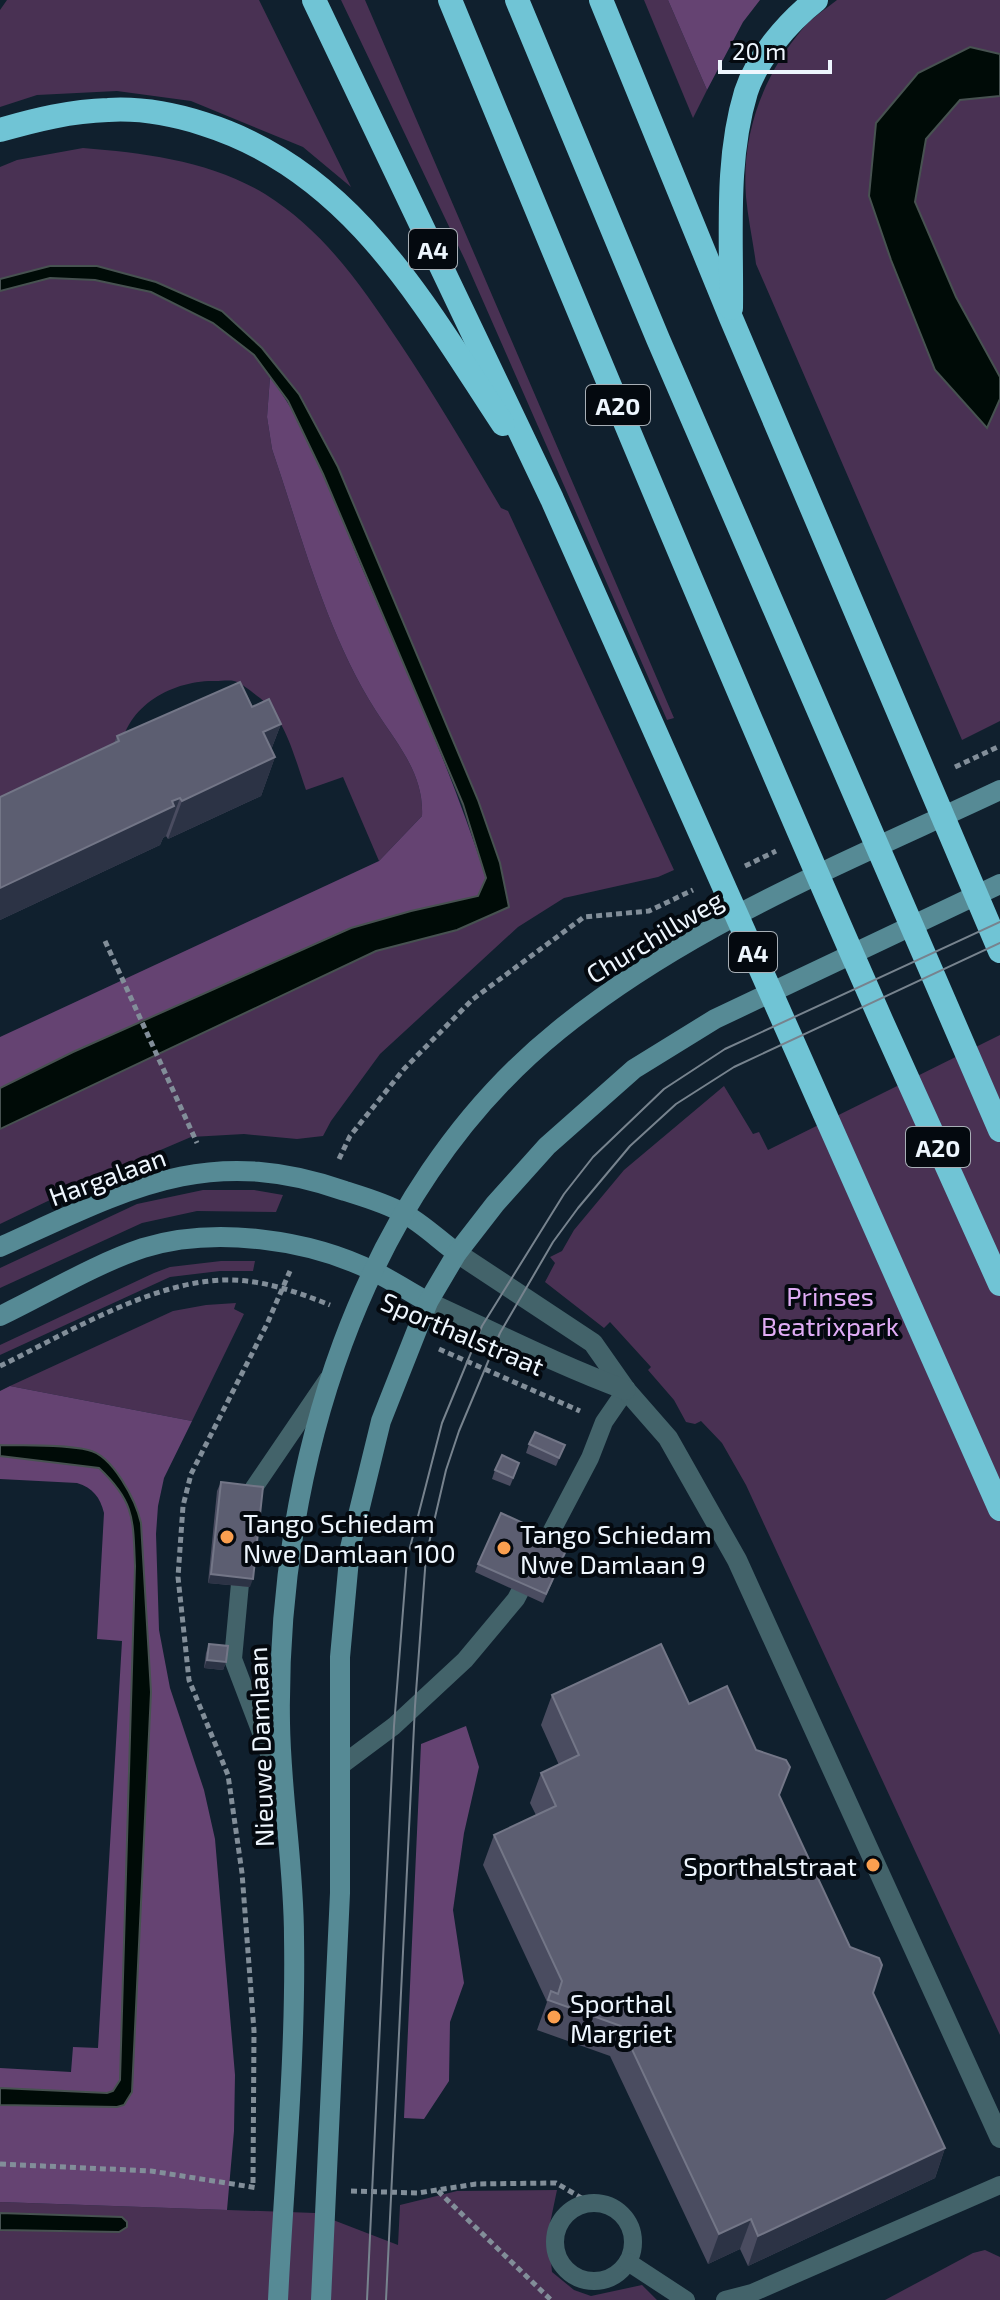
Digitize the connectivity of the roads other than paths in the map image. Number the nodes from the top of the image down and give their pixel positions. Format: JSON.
{"nodes":[{"id":1,"x":314,"y":0,"type":"edge"},
{"id":2,"x":450,"y":0,"type":"edge"},
{"id":3,"x":517,"y":0,"type":"edge"},
{"id":4,"x":601,"y":0,"type":"edge"},
{"id":5,"x":816,"y":0,"type":"edge"},
{"id":6,"x":0,"y":130,"type":"edge"},
{"id":7,"x":731,"y":318,"type":"junction"},
{"id":8,"x":552,"y":499,"type":"junction"},
{"id":9,"x":1000,"y":790,"type":"edge"},
{"id":10,"x":1000,"y":884,"type":"edge"},
{"id":11,"x":1000,"y":951,"type":"edge"},
{"id":12,"x":1000,"y":1130,"type":"edge"},
{"id":13,"x":402,"y":1213,"type":"junction"},
{"id":14,"x":0,"y":1247,"type":"edge"},
{"id":15,"x":457,"y":1253,"type":"junction"},
{"id":16,"x":373,"y":1271,"type":"junction"},
{"id":17,"x":1000,"y":1284,"type":"edge"},
{"id":18,"x":428,"y":1302,"type":"junction"},
{"id":19,"x":0,"y":1316,"type":"edge"},
{"id":20,"x":330,"y":1377,"type":"junction"},
{"id":21,"x":626,"y":1390,"type":"junction"},
{"id":22,"x":1000,"y":1509,"type":"edge"},
{"id":23,"x":339,"y":1767,"type":"junction"},
{"id":24,"x":283,"y":1789,"type":"junction"},
{"id":25,"x":997,"y":2124,"type":"edge"},
{"id":26,"x":1000,"y":2185,"type":"edge"},
{"id":27,"x":628,"y":2262,"type":"junction"},
{"id":28,"x":278,"y":2300,"type":"edge"},
{"id":29,"x":321,"y":2300,"type":"edge"},
{"id":30,"x":686,"y":2300,"type":"edge"},
{"id":31,"x":725,"y":2300,"type":"edge"}],
"edges":[{"from":1,"to":8,"type":"highway","number":"A4"},
{"from":2,"to":17,"type":"highway","number":"A20"},
{"from":3,"to":12,"type":"highway","number":"A20"},
{"from":4,"to":7,"type":"highway"},
{"from":5,"to":7,"type":"highway"},
{"from":6,"to":8,"type":"highway","number":"A4"},
{"from":7,"to":11,"type":"highway"},
{"from":8,"to":22,"type":"highway","number":"A4"},
{"from":9,"to":13,"type":"main road","name":"Churchillweg"},
{"from":10,"to":15,"type":"main road"},
{"from":13,"to":14,"type":"main road","name":"Hargalaan"},
{"from":13,"to":15,"type":"main road","name":"Hargalaan"},
{"from":13,"to":16,"type":"main road","name":"Nieuwe Damlaan"},
{"from":15,"to":18,"type":"main road"},
{"from":15,"to":21,"type":"street","name":"Sporthalstraat"},
{"from":16,"to":18,"type":"main road"},
{"from":16,"to":19,"type":"main road"},
{"from":16,"to":20,"type":"main road","name":"Nieuwe Damlaan"},
{"from":18,"to":21,"type":"street","name":"Sporthalstraat"},
{"from":18,"to":23,"type":"main road"},
{"from":20,"to":24,"type":"main road","name":"Nieuwe Damlaan"},
{"from":20,"to":24,"type":"lane"},
{"from":21,"to":23,"type":"lane"},
{"from":21,"to":25,"type":"street","name":"Sporthalstraat"},
{"from":23,"to":29,"type":"main road"},
{"from":24,"to":28,"type":"main road","name":"Nieuwe Damlaan"},
{"from":26,"to":31,"type":"lane"},
{"from":27,"to":27,"type":"lane"},
{"from":27,"to":30,"type":"lane"}]}
